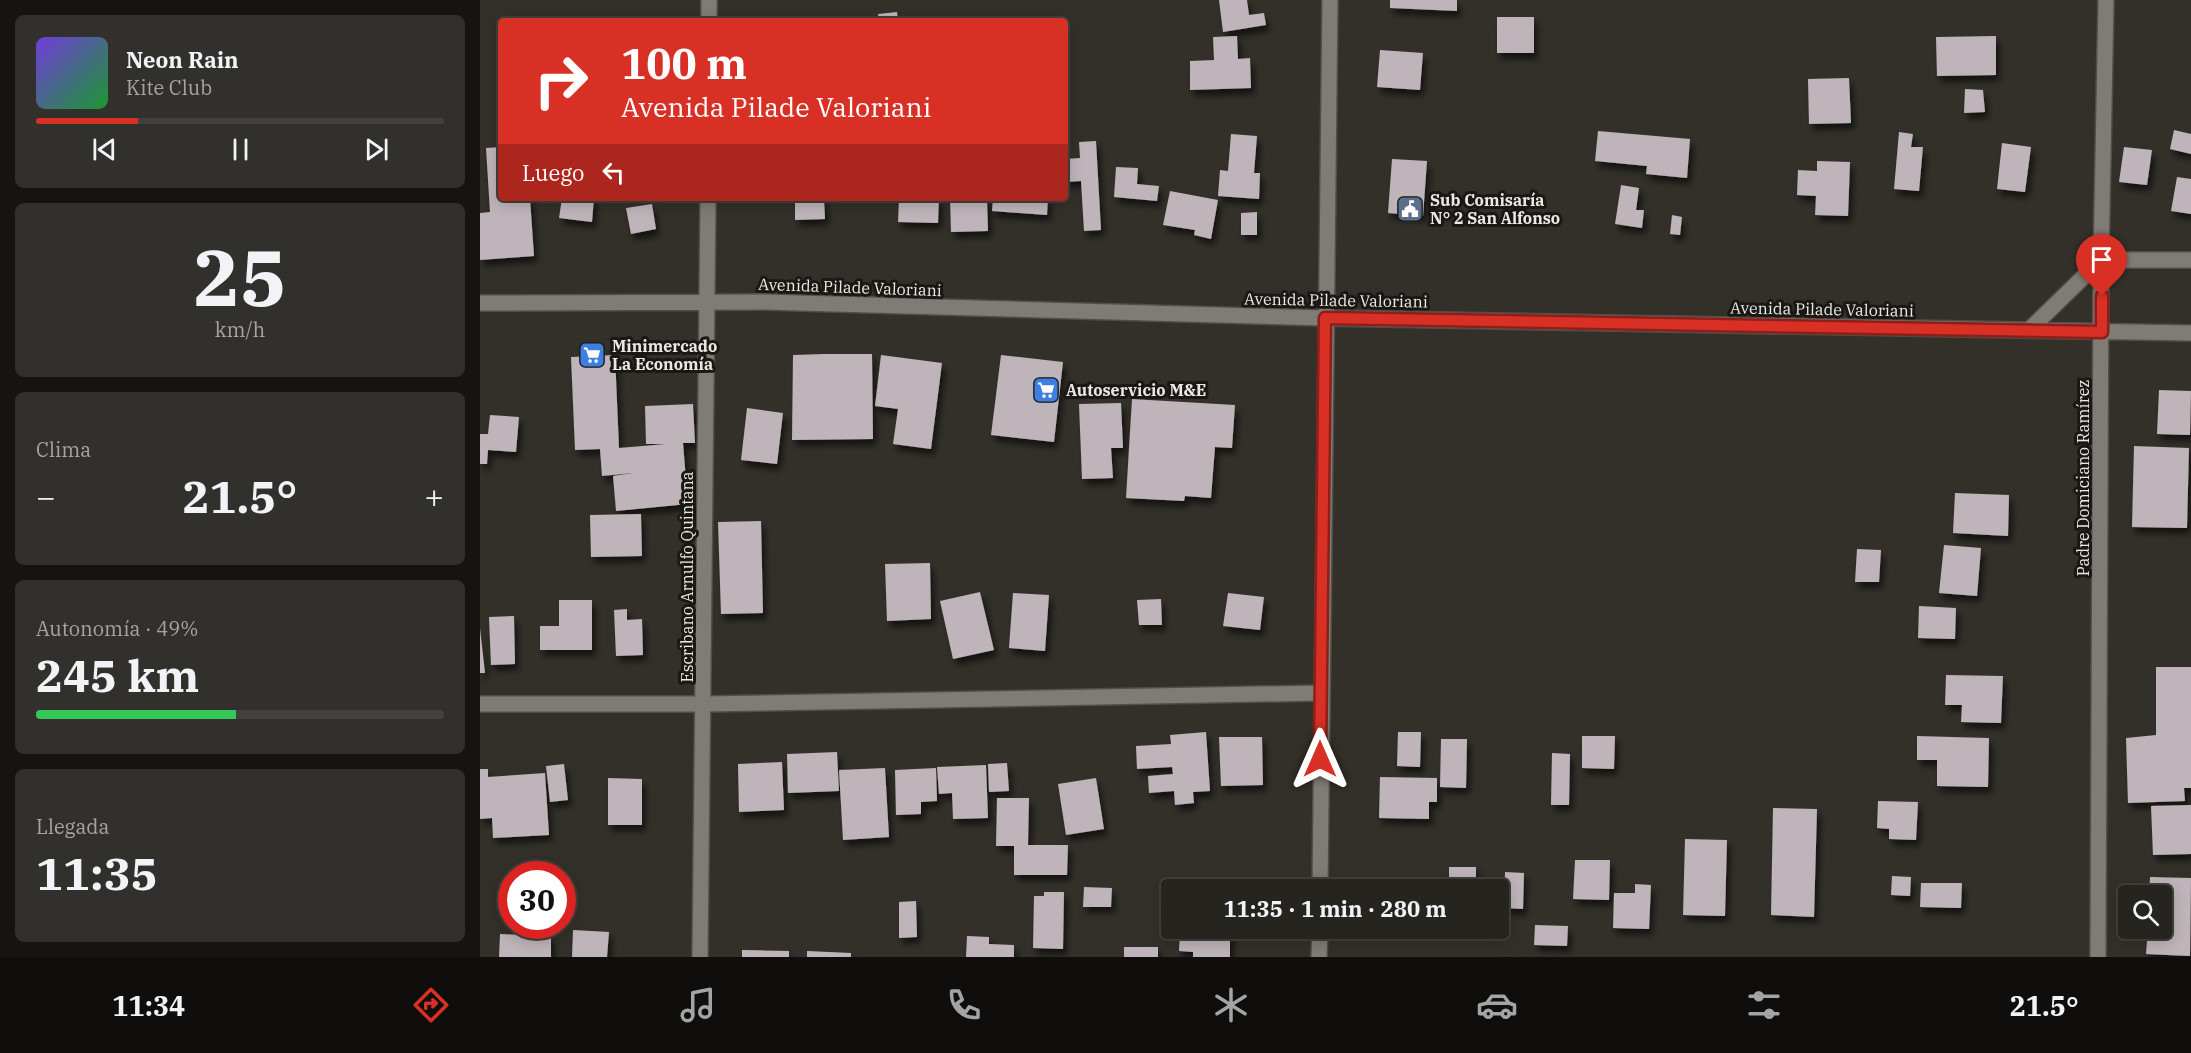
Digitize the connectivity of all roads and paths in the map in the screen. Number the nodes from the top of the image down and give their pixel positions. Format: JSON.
{"nodes":[{"id":1,"x":709,"y":0,"type":"edge"},
{"id":2,"x":1330,"y":0,"type":"edge"},
{"id":3,"x":2106,"y":0,"type":"edge"},
{"id":4,"x":709,"y":18,"type":"edge"},
{"id":5,"x":708,"y":201,"type":"edge"},
{"id":6,"x":2101,"y":260,"type":"junction"},
{"id":7,"x":2191,"y":260,"type":"edge"},
{"id":8,"x":708,"y":302,"type":"junction"},
{"id":9,"x":480,"y":303,"type":"edge"},
{"id":10,"x":1325,"y":318,"type":"junction"},
{"id":11,"x":2029,"y":330,"type":"junction"},
{"id":12,"x":2102,"y":332,"type":"junction"},
{"id":13,"x":2191,"y":333,"type":"edge"},
{"id":14,"x":1321,"y":693,"type":"junction"},
{"id":15,"x":480,"y":704,"type":"edge"},
{"id":16,"x":704,"y":704,"type":"junction"},
{"id":17,"x":1320,"y":879,"type":"edge"},
{"id":18,"x":1320,"y":939,"type":"edge"},
{"id":19,"x":699,"y":957,"type":"edge"},
{"id":20,"x":1319,"y":957,"type":"edge"},
{"id":21,"x":2098,"y":957,"type":"edge"}],
"edges":[{"from":1,"to":4,"type":"street"},
{"from":2,"to":10,"type":"street"},
{"from":3,"to":6,"type":"street","name":"Padre Domiciano Ramírez"},
{"from":5,"to":8,"type":"street","name":"Escribano Arnulfo Quintana"},
{"from":6,"to":7,"type":"street"},
{"from":6,"to":11,"type":"street"},
{"from":6,"to":12,"type":"street","name":"Padre Domiciano Ramírez"},
{"from":8,"to":9,"type":"street","name":"Avenida Pilade Valoriani"},
{"from":8,"to":10,"type":"street","name":"Avenida Pilade Valoriani"},
{"from":8,"to":16,"type":"street","name":"Escribano Arnulfo Quintana"},
{"from":10,"to":11,"type":"street","name":"Avenida Pilade Valoriani"},
{"from":10,"to":14,"type":"street"},
{"from":11,"to":12,"type":"street","name":"Avenida Pilade Valoriani"},
{"from":12,"to":13,"type":"street","name":"Avenida Pilade Valoriani"},
{"from":12,"to":21,"type":"street","name":"Padre Domiciano Ramírez"},
{"from":14,"to":16,"type":"street"},
{"from":14,"to":17,"type":"street"},
{"from":15,"to":16,"type":"street"},
{"from":16,"to":19,"type":"street","name":"Escribano Arnulfo Quintana"},
{"from":18,"to":20,"type":"street"}]}
